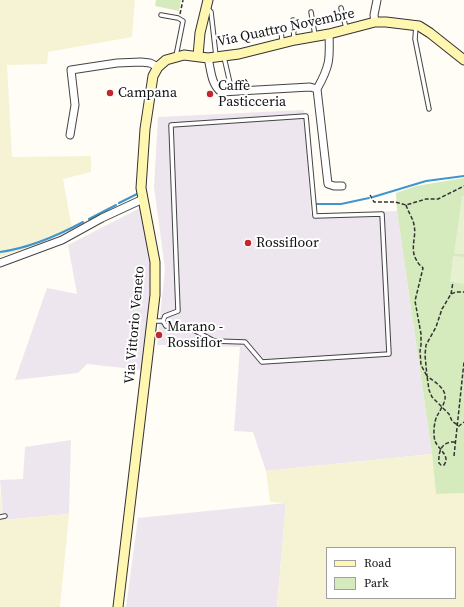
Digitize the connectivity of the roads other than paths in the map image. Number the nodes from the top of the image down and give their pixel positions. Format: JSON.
{"nodes":[{"id":1,"x":208,"y":0,"type":"edge"},
{"id":2,"x":377,"y":0,"type":"edge"},
{"id":3,"x":341,"y":8,"type":"dead end"},
{"id":4,"x":206,"y":10,"type":"junction"},
{"id":5,"x":311,"y":12,"type":"dead end"},
{"id":6,"x":161,"y":15,"type":"dead end"},
{"id":7,"x":293,"y":20,"type":"dead end"},
{"id":8,"x":375,"y":22,"type":"junction"},
{"id":9,"x":416,"y":26,"type":"junction"},
{"id":10,"x":346,"y":29,"type":"junction"},
{"id":11,"x":280,"y":31,"type":"dead end"},
{"id":12,"x":329,"y":34,"type":"junction"},
{"id":13,"x":315,"y":36,"type":"junction"},
{"id":14,"x":295,"y":40,"type":"junction"},
{"id":15,"x":282,"y":41,"type":"junction"},
{"id":16,"x":198,"y":56,"type":"junction"},
{"id":17,"x":175,"y":57,"type":"junction"},
{"id":18,"x":216,"y":57,"type":"junction"},
{"id":19,"x":464,"y":60,"type":"edge"},
{"id":20,"x":158,"y":66,"type":"junction"},
{"id":21,"x":317,"y":89,"type":"junction"},
{"id":22,"x":232,"y":92,"type":"junction"},
{"id":23,"x":429,"y":110,"type":"dead end"},
{"id":24,"x":70,"y":135,"type":"dead end"},
{"id":25,"x":342,"y":186,"type":"dead end"},
{"id":26,"x":143,"y":199,"type":"junction"},
{"id":27,"x":0,"y":263,"type":"edge"},
{"id":28,"x":152,"y":321,"type":"junction"},
{"id":29,"x":163,"y":321,"type":"junction"},
{"id":30,"x":0,"y":516,"type":"edge"},
{"id":31,"x":5,"y":516,"type":"dead end"},
{"id":32,"x":118,"y":607,"type":"edge"}],
"edges":[{"from":1,"to":4,"type":"street"},
{"from":2,"to":8,"type":"street"},
{"from":3,"to":10,"type":"lane"},
{"from":4,"to":16,"type":"street"},
{"from":4,"to":18,"type":"lane"},
{"from":5,"to":13,"type":"lane"},
{"from":6,"to":17,"type":"lane"},
{"from":7,"to":14,"type":"lane"},
{"from":8,"to":9,"type":"street","name":"Via Quattro Novembre"},
{"from":8,"to":10,"type":"street","name":"Via Quattro Novembre"},
{"from":9,"to":19,"type":"street","name":"Via Quattro Novembre"},
{"from":9,"to":23,"type":"lane"},
{"from":10,"to":12,"type":"street","name":"Via Quattro Novembre"},
{"from":11,"to":15,"type":"lane"},
{"from":12,"to":13,"type":"street","name":"Via Quattro Novembre"},
{"from":12,"to":21,"type":"street"},
{"from":13,"to":14,"type":"street","name":"Via Quattro Novembre"},
{"from":14,"to":15,"type":"street","name":"Via Quattro Novembre"},
{"from":15,"to":18,"type":"street","name":"Via Quattro Novembre"},
{"from":16,"to":17,"type":"street"},
{"from":16,"to":18,"type":"street","name":"Via Quattro Novembre"},
{"from":17,"to":20,"type":"street"},
{"from":18,"to":22,"type":"lane"},
{"from":18,"to":22,"type":"street"},
{"from":20,"to":24,"type":"street"},
{"from":20,"to":26,"type":"street","name":"Via Vittorio Veneto"},
{"from":21,"to":22,"type":"street"},
{"from":21,"to":25,"type":"street"},
{"from":26,"to":27,"type":"street"},
{"from":26,"to":28,"type":"street","name":"Via Vittorio Veneto"},
{"from":28,"to":29,"type":"lane"},
{"from":28,"to":32,"type":"street","name":"Via Vittorio Veneto"},
{"from":29,"to":29,"type":"lane"},
{"from":30,"to":31,"type":"lane"}]}
